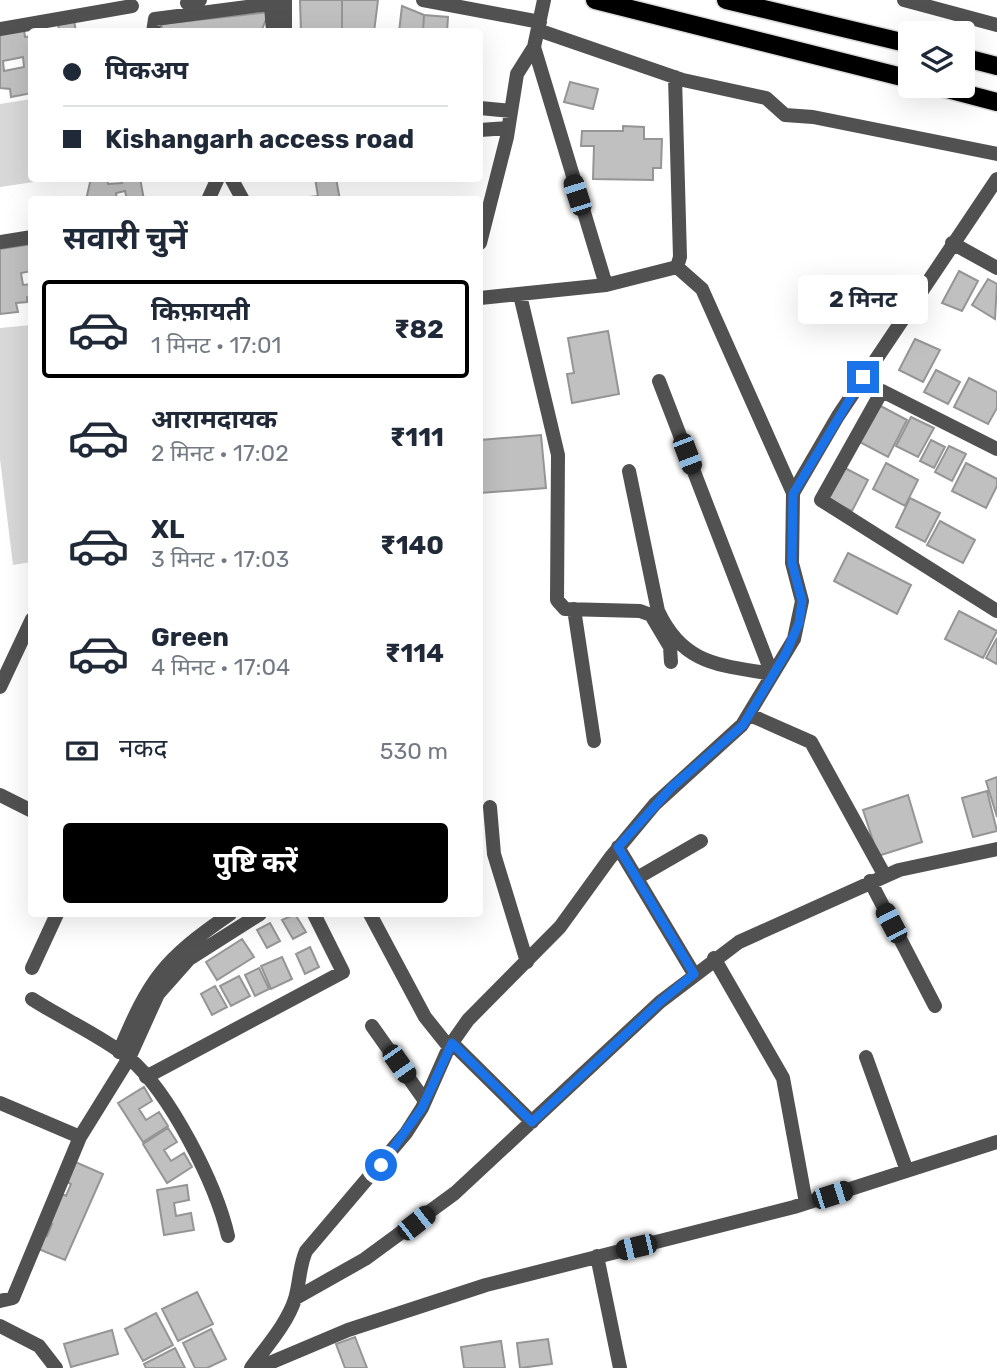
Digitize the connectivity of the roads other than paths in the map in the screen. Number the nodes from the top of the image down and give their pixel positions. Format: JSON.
{"nodes":[{"id":1,"x":423,"y":0,"type":"edge"},
{"id":2,"x":544,"y":0,"type":"edge"},
{"id":3,"x":595,"y":0,"type":"edge"},
{"id":4,"x":726,"y":0,"type":"edge"},
{"id":5,"x":904,"y":0,"type":"edge"},
{"id":6,"x":280,"y":2,"type":"edge"},
{"id":7,"x":132,"y":6,"type":"dead end"},
{"id":8,"x":997,"y":25,"type":"edge"},
{"id":9,"x":539,"y":26,"type":"junction"},
{"id":10,"x":154,"y":28,"type":"edge"},
{"id":11,"x":274,"y":28,"type":"edge"},
{"id":12,"x":284,"y":28,"type":"edge"},
{"id":13,"x":0,"y":29,"type":"edge"},
{"id":14,"x":898,"y":41,"type":"edge"},
{"id":15,"x":534,"y":47,"type":"junction"},
{"id":16,"x":975,"y":60,"type":"edge"},
{"id":17,"x":997,"y":66,"type":"edge"},
{"id":18,"x":898,"y":76,"type":"edge"},
{"id":19,"x":675,"y":78,"type":"junction"},
{"id":20,"x":975,"y":96,"type":"edge"},
{"id":21,"x":997,"y":102,"type":"edge"},
{"id":22,"x":483,"y":108,"type":"edge"},
{"id":23,"x":511,"y":111,"type":"junction"},
{"id":24,"x":508,"y":128,"type":"junction"},
{"id":25,"x":483,"y":130,"type":"edge"},
{"id":26,"x":997,"y":154,"type":"edge"},
{"id":27,"x":997,"y":179,"type":"edge"},
{"id":28,"x":483,"y":231,"type":"edge"},
{"id":29,"x":28,"y":238,"type":"edge"},
{"id":30,"x":0,"y":242,"type":"edge"},
{"id":31,"x":952,"y":243,"type":"junction"},
{"id":32,"x":677,"y":267,"type":"junction"},
{"id":33,"x":997,"y":268,"type":"edge"},
{"id":34,"x":606,"y":285,"type":"junction"},
{"id":35,"x":520,"y":295,"type":"junction"},
{"id":36,"x":483,"y":298,"type":"edge"},
{"id":37,"x":659,"y":381,"type":"dead end"},
{"id":38,"x":997,"y":449,"type":"edge"},
{"id":39,"x":629,"y":471,"type":"dead end"},
{"id":40,"x":793,"y":494,"type":"junction"},
{"id":41,"x":574,"y":610,"type":"junction"},
{"id":42,"x":997,"y":611,"type":"edge"},
{"id":43,"x":28,"y":628,"type":"edge"},
{"id":44,"x":671,"y":662,"type":"dead end"},
{"id":45,"x":772,"y":674,"type":"junction"},
{"id":46,"x":0,"y":687,"type":"edge"},
{"id":47,"x":750,"y":715,"type":"junction"},
{"id":48,"x":594,"y":741,"type":"dead end"},
{"id":49,"x":0,"y":795,"type":"edge"},
{"id":50,"x":490,"y":807,"type":"dead end"},
{"id":51,"x":28,"y":809,"type":"edge"},
{"id":52,"x":701,"y":841,"type":"dead end"},
{"id":53,"x":618,"y":847,"type":"junction"},
{"id":54,"x":997,"y":849,"type":"edge"},
{"id":55,"x":885,"y":876,"type":"junction"},
{"id":56,"x":637,"y":878,"type":"junction"},
{"id":57,"x":870,"y":881,"type":"junction"},
{"id":58,"x":56,"y":917,"type":"edge"},
{"id":59,"x":226,"y":917,"type":"edge"},
{"id":60,"x":255,"y":917,"type":"edge"},
{"id":61,"x":316,"y":917,"type":"edge"},
{"id":62,"x":372,"y":917,"type":"edge"},
{"id":63,"x":715,"y":958,"type":"junction"},
{"id":64,"x":527,"y":962,"type":"junction"},
{"id":65,"x":32,"y":968,"type":"dead end"},
{"id":66,"x":694,"y":974,"type":"junction"},
{"id":67,"x":32,"y":999,"type":"dead end"},
{"id":68,"x":935,"y":1006,"type":"dead end"},
{"id":69,"x":372,"y":1026,"type":"dead end"},
{"id":70,"x":450,"y":1045,"type":"junction"},
{"id":71,"x":124,"y":1055,"type":"junction"},
{"id":72,"x":866,"y":1057,"type":"dead end"},
{"id":73,"x":146,"y":1077,"type":"junction"},
{"id":74,"x":425,"y":1101,"type":"junction"},
{"id":75,"x":0,"y":1103,"type":"edge"},
{"id":76,"x":532,"y":1122,"type":"junction"},
{"id":77,"x":80,"y":1137,"type":"junction"},
{"id":78,"x":997,"y":1142,"type":"edge"},
{"id":79,"x":907,"y":1171,"type":"junction"},
{"id":80,"x":806,"y":1203,"type":"junction"},
{"id":81,"x":228,"y":1236,"type":"dead end"},
{"id":82,"x":597,"y":1256,"type":"junction"},
{"id":83,"x":296,"y":1298,"type":"junction"},
{"id":84,"x":0,"y":1301,"type":"edge"},
{"id":85,"x":0,"y":1326,"type":"edge"},
{"id":86,"x":56,"y":1368,"type":"edge"},
{"id":87,"x":251,"y":1368,"type":"edge"},
{"id":88,"x":258,"y":1368,"type":"edge"},
{"id":89,"x":620,"y":1368,"type":"edge"}],
"edges":[{"from":1,"to":9,"type":"street"},
{"from":2,"to":9,"type":"street"},
{"from":3,"to":18,"type":"main road"},
{"from":4,"to":14,"type":"main road"},
{"from":5,"to":8,"type":"street"},
{"from":6,"to":10,"type":"street"},
{"from":6,"to":11,"type":"street"},
{"from":6,"to":12,"type":"street"},
{"from":7,"to":13,"type":"street"},
{"from":9,"to":15,"type":"street"},
{"from":9,"to":19,"type":"street"},
{"from":15,"to":23,"type":"street"},
{"from":15,"to":34,"type":"street"},
{"from":16,"to":17,"type":"main road"},
{"from":19,"to":26,"type":"street"},
{"from":19,"to":32,"type":"street"},
{"from":20,"to":21,"type":"main road"},
{"from":22,"to":23,"type":"street"},
{"from":23,"to":24,"type":"street"},
{"from":24,"to":25,"type":"street"},
{"from":24,"to":28,"type":"street"},
{"from":27,"to":31,"type":"street"},
{"from":29,"to":30,"type":"street"},
{"from":31,"to":33,"type":"street"},
{"from":31,"to":40,"type":"street"},
{"from":32,"to":34,"type":"street"},
{"from":32,"to":40,"type":"street"},
{"from":34,"to":35,"type":"street"},
{"from":35,"to":36,"type":"street"},
{"from":35,"to":41,"type":"street"},
{"from":37,"to":45,"type":"street"},
{"from":38,"to":42,"type":"street"},
{"from":39,"to":45,"type":"street"},
{"from":40,"to":45,"type":"street"},
{"from":41,"to":44,"type":"street"},
{"from":41,"to":48,"type":"street"},
{"from":43,"to":46,"type":"street"},
{"from":45,"to":47,"type":"street"},
{"from":47,"to":53,"type":"street"},
{"from":47,"to":55,"type":"street"},
{"from":49,"to":51,"type":"street"},
{"from":50,"to":64,"type":"street"},
{"from":52,"to":56,"type":"street"},
{"from":53,"to":56,"type":"street"},
{"from":53,"to":64,"type":"street"},
{"from":54,"to":55,"type":"street"},
{"from":55,"to":57,"type":"street"},
{"from":56,"to":66,"type":"street"},
{"from":57,"to":63,"type":"street"},
{"from":57,"to":68,"type":"street"},
{"from":58,"to":65,"type":"street"},
{"from":59,"to":71,"type":"street"},
{"from":60,"to":71,"type":"street"},
{"from":61,"to":73,"type":"street"},
{"from":62,"to":70,"type":"street"},
{"from":63,"to":66,"type":"street"},
{"from":63,"to":80,"type":"street"},
{"from":64,"to":70,"type":"street"},
{"from":66,"to":76,"type":"street"},
{"from":67,"to":71,"type":"street"},
{"from":69,"to":74,"type":"street"},
{"from":70,"to":74,"type":"street"},
{"from":70,"to":76,"type":"street"},
{"from":71,"to":73,"type":"street"},
{"from":71,"to":77,"type":"street"},
{"from":72,"to":79,"type":"street"},
{"from":73,"to":81,"type":"street"},
{"from":74,"to":83,"type":"street"},
{"from":75,"to":77,"type":"street"},
{"from":76,"to":83,"type":"street"},
{"from":77,"to":84,"type":"street"},
{"from":78,"to":79,"type":"street"},
{"from":79,"to":80,"type":"street"},
{"from":80,"to":82,"type":"street"},
{"from":82,"to":88,"type":"street"},
{"from":82,"to":89,"type":"street"},
{"from":83,"to":87,"type":"street"},
{"from":85,"to":86,"type":"street"}]}
